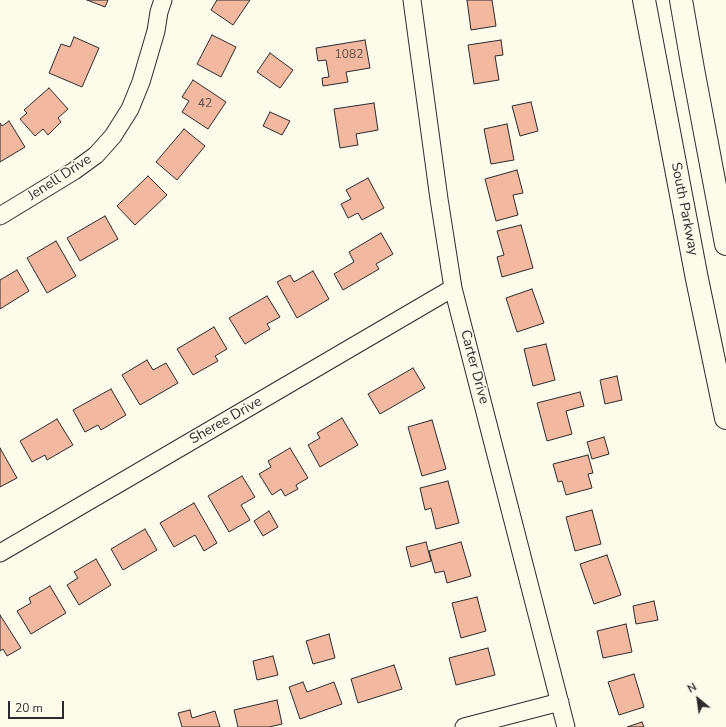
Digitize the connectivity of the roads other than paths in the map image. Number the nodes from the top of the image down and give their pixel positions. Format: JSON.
{"nodes":[{"id":1,"x":163,"y":0,"type":"edge"},
{"id":2,"x":412,"y":0,"type":"edge"},
{"id":3,"x":644,"y":0,"type":"edge"},
{"id":4,"x":682,"y":0,"type":"edge"},
{"id":5,"x":0,"y":216,"type":"edge"},
{"id":6,"x":726,"y":244,"type":"edge"},
{"id":7,"x":453,"y":288,"type":"junction"},
{"id":8,"x":726,"y":418,"type":"edge"},
{"id":9,"x":0,"y":553,"type":"edge"},
{"id":10,"x":560,"y":702,"type":"junction"},
{"id":11,"x":464,"y":727,"type":"edge"},
{"id":12,"x":566,"y":727,"type":"edge"}],
"edges":[{"from":1,"to":5,"type":"street","name":"Jenell Drive"},
{"from":2,"to":7,"type":"street","name":"Carter Drive"},
{"from":3,"to":8,"type":"main road","name":"South Parkway"},
{"from":4,"to":6,"type":"main road"},
{"from":7,"to":9,"type":"street","name":"Sheree Drive"},
{"from":7,"to":10,"type":"street","name":"Carter Drive"},
{"from":10,"to":11,"type":"street"},
{"from":10,"to":12,"type":"street","name":"Carter Drive"}]}
